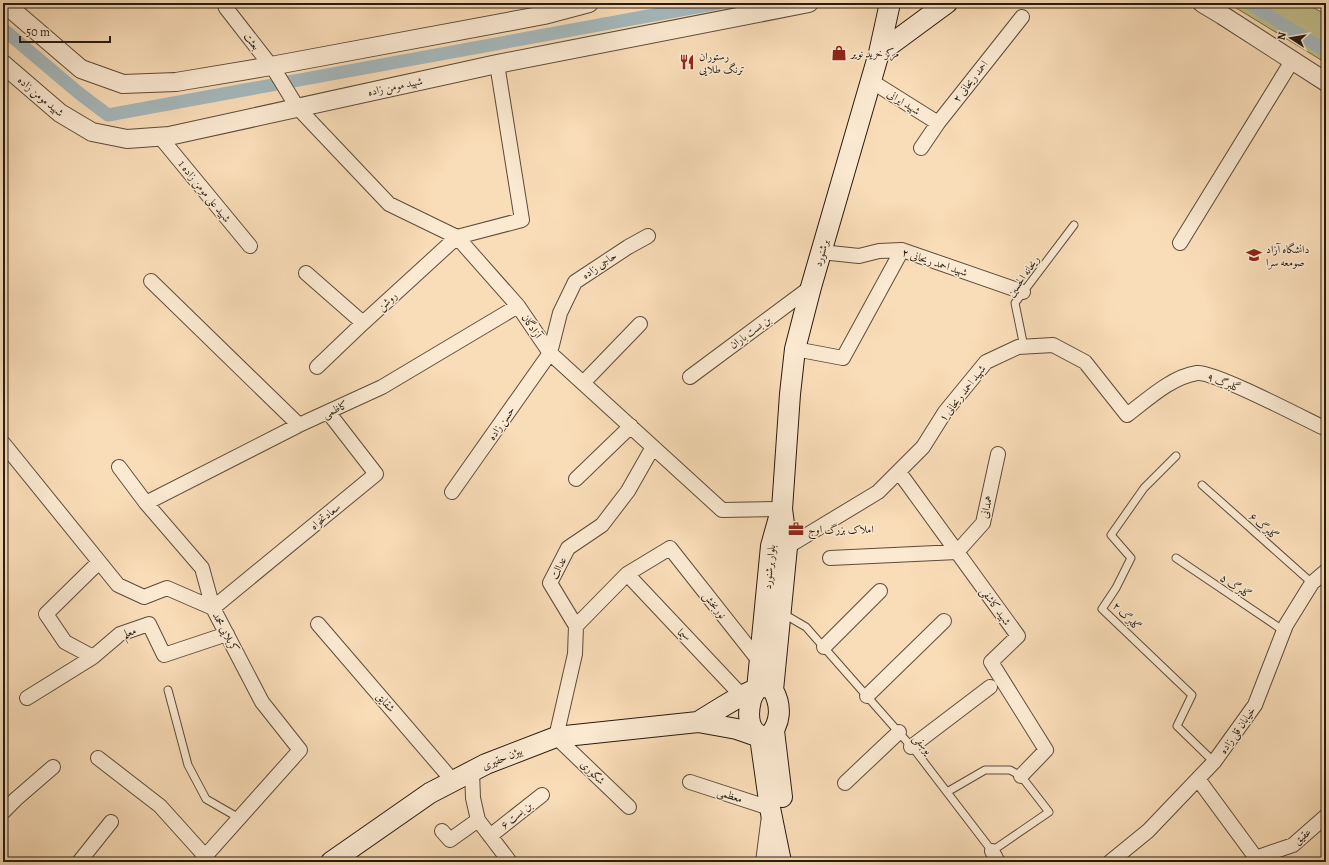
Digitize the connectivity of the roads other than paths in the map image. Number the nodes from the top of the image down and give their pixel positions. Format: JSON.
{"nodes":[{"id":1,"x":4,"y":3,"type":"edge"},
{"id":2,"x":224,"y":3,"type":"edge"},
{"id":3,"x":590,"y":3,"type":"edge"},
{"id":4,"x":809,"y":3,"type":"edge"},
{"id":5,"x":890,"y":3,"type":"edge"},
{"id":6,"x":946,"y":3,"type":"edge"},
{"id":7,"x":1202,"y":3,"type":"edge"},
{"id":8,"x":542,"y":9,"type":"edge"},
{"id":9,"x":1221,"y":9,"type":"edge"},
{"id":10,"x":1022,"y":17,"type":"dead end"},
{"id":11,"x":879,"y":52,"type":"junction"},
{"id":12,"x":1292,"y":61,"type":"junction"},
{"id":13,"x":3,"y":64,"type":"edge"},
{"id":14,"x":497,"y":64,"type":"junction"},
{"id":15,"x":276,"y":73,"type":"junction"},
{"id":16,"x":871,"y":81,"type":"junction"},
{"id":17,"x":1326,"y":82,"type":"edge"},
{"id":18,"x":293,"y":101,"type":"junction"},
{"id":19,"x":938,"y":122,"type":"junction"},
{"id":20,"x":160,"y":137,"type":"junction"},
{"id":21,"x":921,"y":148,"type":"dead end"},
{"id":22,"x":1074,"y":225,"type":"dead end"},
{"id":23,"x":457,"y":236,"type":"junction"},
{"id":24,"x":648,"y":236,"type":"dead end"},
{"id":25,"x":1180,"y":243,"type":"dead end"},
{"id":26,"x":250,"y":246,"type":"dead end"},
{"id":27,"x":902,"y":250,"type":"junction"},
{"id":28,"x":821,"y":252,"type":"junction"},
{"id":29,"x":306,"y":273,"type":"dead end"},
{"id":30,"x":151,"y":281,"type":"dead end"},
{"id":31,"x":811,"y":287,"type":"junction"},
{"id":32,"x":1023,"y":292,"type":"junction"},
{"id":33,"x":518,"y":306,"type":"junction"},
{"id":34,"x":363,"y":322,"type":"junction"},
{"id":35,"x":640,"y":324,"type":"dead end"},
{"id":36,"x":1024,"y":347,"type":"junction"},
{"id":37,"x":795,"y":349,"type":"junction"},
{"id":38,"x":550,"y":353,"type":"junction"},
{"id":39,"x":317,"y":367,"type":"dead end"},
{"id":40,"x":690,"y":377,"type":"dead end"},
{"id":41,"x":583,"y":383,"type":"junction"},
{"id":42,"x":328,"y":412,"type":"junction"},
{"id":43,"x":1126,"y":415,"type":"joint"},
{"id":44,"x":299,"y":425,"type":"junction"},
{"id":45,"x":630,"y":426,"type":"junction"},
{"id":46,"x":1326,"y":429,"type":"edge"},
{"id":47,"x":3,"y":443,"type":"edge"},
{"id":48,"x":653,"y":447,"type":"junction"},
{"id":49,"x":998,"y":454,"type":"dead end"},
{"id":50,"x":1176,"y":456,"type":"dead end"},
{"id":51,"x":119,"y":467,"type":"dead end"},
{"id":52,"x":899,"y":472,"type":"junction"},
{"id":53,"x":576,"y":479,"type":"dead end"},
{"id":54,"x":1202,"y":485,"type":"dead end"},
{"id":55,"x":452,"y":492,"type":"dead end"},
{"id":56,"x":146,"y":502,"type":"junction"},
{"id":57,"x":782,"y":509,"type":"junction"},
{"id":58,"x":788,"y":547,"type":"junction"},
{"id":59,"x":957,"y":552,"type":"junction"},
{"id":60,"x":830,"y":558,"type":"dead end"},
{"id":61,"x":1176,"y":558,"type":"dead end"},
{"id":62,"x":99,"y":562,"type":"junction"},
{"id":63,"x":1326,"y":571,"type":"edge"},
{"id":64,"x":627,"y":574,"type":"junction"},
{"id":65,"x":1312,"y":583,"type":"junction"},
{"id":66,"x":880,"y":591,"type":"dead end"},
{"id":67,"x":213,"y":608,"type":"junction"},
{"id":68,"x":781,"y":612,"type":"junction"},
{"id":69,"x":944,"y":621,"type":"dead end"},
{"id":70,"x":318,"y":624,"type":"dead end"},
{"id":71,"x":576,"y":626,"type":"junction"},
{"id":72,"x":1284,"y":631,"type":"junction"},
{"id":73,"x":227,"y":634,"type":"junction"},
{"id":74,"x":824,"y":647,"type":"junction"},
{"id":75,"x":93,"y":657,"type":"junction"},
{"id":76,"x":760,"y":662,"type":"junction"},
{"id":77,"x":990,"y":687,"type":"dead end"},
{"id":78,"x":168,"y":690,"type":"dead end"},
{"id":79,"x":757,"y":692,"type":"junction"},
{"id":80,"x":867,"y":696,"type":"junction"},
{"id":81,"x":27,"y":698,"type":"dead end"},
{"id":82,"x":698,"y":722,"type":"junction"},
{"id":83,"x":899,"y":732,"type":"junction"},
{"id":84,"x":767,"y":734,"type":"junction"},
{"id":85,"x":556,"y":738,"type":"junction"},
{"id":86,"x":911,"y":746,"type":"junction"},
{"id":87,"x":98,"y":758,"type":"dead end"},
{"id":88,"x":1214,"y":762,"type":"junction"},
{"id":89,"x":53,"y":766,"type":"dead end"},
{"id":90,"x":472,"y":772,"type":"junction"},
{"id":91,"x":1021,"y":776,"type":"junction"},
{"id":92,"x":1198,"y":779,"type":"junction"},
{"id":93,"x":453,"y":781,"type":"junction"},
{"id":94,"x":690,"y":782,"type":"dead end"},
{"id":95,"x":845,"y":783,"type":"dead end"},
{"id":96,"x":947,"y":792,"type":"junction"},
{"id":97,"x":542,"y":795,"type":"dead end"},
{"id":98,"x":629,"y":808,"type":"dead end"},
{"id":99,"x":770,"y":808,"type":"junction"},
{"id":100,"x":3,"y":812,"type":"edge"},
{"id":101,"x":1326,"y":816,"type":"edge"},
{"id":102,"x":239,"y":818,"type":"junction"},
{"id":103,"x":478,"y":820,"type":"junction"},
{"id":104,"x":111,"y":822,"type":"dead end"},
{"id":105,"x":446,"y":836,"type":"dead end"},
{"id":106,"x":490,"y":836,"type":"junction"},
{"id":107,"x":995,"y":856,"type":"edge"},
{"id":108,"x":202,"y":859,"type":"edge"},
{"id":109,"x":1256,"y":861,"type":"edge"},
{"id":110,"x":79,"y":862,"type":"edge"},
{"id":111,"x":331,"y":862,"type":"edge"},
{"id":112,"x":510,"y":862,"type":"edge"},
{"id":113,"x":763,"y":862,"type":"edge"},
{"id":114,"x":781,"y":862,"type":"edge"},
{"id":115,"x":795,"y":862,"type":"edge"},
{"id":116,"x":1110,"y":862,"type":"edge"}],
"edges":[{"from":1,"to":15,"type":"street"},
{"from":2,"to":15,"type":"street","name":"بعثت"},
{"from":3,"to":8,"type":"street"},
{"from":4,"to":14,"type":"street","name":"شهید مومن زاده"},
{"from":5,"to":11,"type":"main road","name":"برشنورد"},
{"from":6,"to":11,"type":"main road"},
{"from":7,"to":9,"type":"street"},
{"from":8,"to":15,"type":"street"},
{"from":9,"to":12,"type":"street"},
{"from":10,"to":19,"type":"street","name":"احمد ریحانی ۲"},
{"from":11,"to":16,"type":"main road","name":"برشنورد"},
{"from":12,"to":17,"type":"street"},
{"from":12,"to":25,"type":"street"},
{"from":13,"to":20,"type":"street","name":"شهید مومن زاده"},
{"from":14,"to":18,"type":"street","name":"شهید مومن زاده"},
{"from":14,"to":23,"type":"street"},
{"from":15,"to":18,"type":"street","name":"بعثت"},
{"from":16,"to":19,"type":"street","name":"شهید ایرانی"},
{"from":16,"to":28,"type":"main road","name":"برشنورد"},
{"from":18,"to":20,"type":"street","name":"شهید مومن زاده"},
{"from":18,"to":23,"type":"street","name":"آزادگان"},
{"from":19,"to":21,"type":"street","name":"احمد ریحانی ۲"},
{"from":20,"to":26,"type":"street","name":"شهید علی مومن زاده 1"},
{"from":22,"to":32,"type":"lane","name":"ریحانه الحسین"},
{"from":23,"to":33,"type":"street","name":"آزادگان"},
{"from":23,"to":34,"type":"street","name":"روشن"},
{"from":24,"to":38,"type":"street","name":"حاجی زاده"},
{"from":27,"to":28,"type":"street","name":"شهید احمد ریحانی ۲"},
{"from":27,"to":32,"type":"street","name":"شهید احمد ریحانی ۲"},
{"from":27,"to":37,"type":"street"},
{"from":28,"to":31,"type":"main road","name":"برشنورد"},
{"from":29,"to":34,"type":"street"},
{"from":30,"to":44,"type":"street"},
{"from":31,"to":37,"type":"main road","name":"برشنورد"},
{"from":31,"to":40,"type":"street","name":"بن بست باران"},
{"from":32,"to":36,"type":"lane","name":"ریحانه الحسین"},
{"from":33,"to":38,"type":"street","name":"آزادگان"},
{"from":33,"to":42,"type":"street","name":"کاظمی"},
{"from":34,"to":39,"type":"street","name":"روشن"},
{"from":35,"to":41,"type":"street"},
{"from":36,"to":43,"type":"street","name":"شهید احمد ریحانی ۱"},
{"from":36,"to":52,"type":"street","name":"شهید احمد ریحانی ۱"},
{"from":37,"to":57,"type":"main road","name":"برشنورد"},
{"from":38,"to":41,"type":"street","name":"آزادگان"},
{"from":38,"to":55,"type":"street","name":"حسن زاده"},
{"from":41,"to":45,"type":"street","name":"آزادگان"},
{"from":42,"to":44,"type":"street","name":"کاظمی"},
{"from":42,"to":67,"type":"street","name":"سعادتخواه"},
{"from":43,"to":46,"type":"street","name":"گلبرگ ۹"},
{"from":44,"to":56,"type":"street","name":"کاظمی"},
{"from":45,"to":48,"type":"street","name":"آزادگان"},
{"from":45,"to":53,"type":"street"},
{"from":47,"to":62,"type":"street","name":"کربلایی محمد"},
{"from":48,"to":57,"type":"street","name":"آزادگان"},
{"from":48,"to":71,"type":"street","name":"عدالت"},
{"from":49,"to":59,"type":"street","name":"همدانی"},
{"from":50,"to":88,"type":"lane","name":"گلبرگ ۲"},
{"from":51,"to":56,"type":"street"},
{"from":52,"to":58,"type":"street","name":"شهید احمد ریحانی ۱"},
{"from":52,"to":59,"type":"street","name":"شهید کاشفی"},
{"from":54,"to":65,"type":"lane","name":"گلبرگ ۶"},
{"from":56,"to":67,"type":"street"},
{"from":57,"to":58,"type":"main road","name":"بلوار برشنورد"},
{"from":57,"to":76,"type":"main road","name":"بلوار برشنورد"},
{"from":58,"to":68,"type":"main road","name":"بلوار برشنورد"},
{"from":59,"to":60,"type":"street"},
{"from":59,"to":91,"type":"street","name":"شهید کاشفی"},
{"from":61,"to":72,"type":"lane","name":"گلبرگ ۵"},
{"from":62,"to":67,"type":"street","name":"کربلایی محمد"},
{"from":62,"to":75,"type":"street"},
{"from":63,"to":65,"type":"street","name":"خیابان قلی زاده"},
{"from":64,"to":71,"type":"street"},
{"from":64,"to":76,"type":"street","name":"نوربخش"},
{"from":64,"to":79,"type":"street","name":"سیما"},
{"from":65,"to":72,"type":"street","name":"خیابان قلی زاده"},
{"from":66,"to":74,"type":"street"},
{"from":67,"to":73,"type":"street","name":"کربلایی محمد"},
{"from":68,"to":74,"type":"lane","name":"یوسفی"},
{"from":68,"to":79,"type":"main road","name":"بلوار برشنورد"},
{"from":69,"to":80,"type":"street"},
{"from":70,"to":93,"type":"street","name":"شقایق"},
{"from":71,"to":85,"type":"street"},
{"from":72,"to":88,"type":"street","name":"خیابان قلی زاده"},
{"from":73,"to":75,"type":"street","name":"معلم"},
{"from":73,"to":102,"type":"street","name":"کربلایی محمد"},
{"from":74,"to":80,"type":"lane","name":"یوسفی"},
{"from":75,"to":81,"type":"street","name":"معلم"},
{"from":76,"to":79,"type":"main road","name":"بلوار برشنورد"},
{"from":77,"to":86,"type":"street"},
{"from":78,"to":102,"type":"lane"},
{"from":79,"to":82,"type":"main road"},
{"from":79,"to":84,"type":"main road"},
{"from":79,"to":84,"type":"main road"},
{"from":80,"to":83,"type":"lane","name":"یوسفی"},
{"from":82,"to":84,"type":"main road"},
{"from":82,"to":85,"type":"main road","name":"بیژن حقیری"},
{"from":83,"to":86,"type":"lane","name":"یوسفی"},
{"from":83,"to":95,"type":"street"},
{"from":84,"to":99,"type":"main road"},
{"from":84,"to":115,"type":"main road"},
{"from":85,"to":90,"type":"main road","name":"بیژن حقیری"},
{"from":85,"to":98,"type":"street","name":"شکوری"},
{"from":86,"to":96,"type":"lane","name":"یوسفی"},
{"from":87,"to":108,"type":"street"},
{"from":88,"to":92,"type":"street","name":"خیابان قلی زاده"},
{"from":89,"to":100,"type":"street"},
{"from":90,"to":93,"type":"main road","name":"بیژن حقیری"},
{"from":90,"to":103,"type":"street"},
{"from":91,"to":96,"type":"lane"},
{"from":91,"to":107,"type":"lane","name":"یوسفی"},
{"from":92,"to":109,"type":"street"},
{"from":92,"to":116,"type":"street","name":"خیابان قلی زاده"},
{"from":93,"to":111,"type":"main road","name":"بیژن حقیری"},
{"from":94,"to":99,"type":"street","name":"معظمی"},
{"from":96,"to":107,"type":"lane","name":"یوسفی"},
{"from":97,"to":106,"type":"street","name":"بن بست ۶"},
{"from":99,"to":113,"type":"street"},
{"from":99,"to":114,"type":"main road"},
{"from":101,"to":109,"type":"street","name":"عقیق"},
{"from":102,"to":108,"type":"street","name":"کربلایی محمد"},
{"from":103,"to":105,"type":"street"},
{"from":103,"to":106,"type":"street"},
{"from":104,"to":110,"type":"street"},
{"from":106,"to":112,"type":"street"}]}
